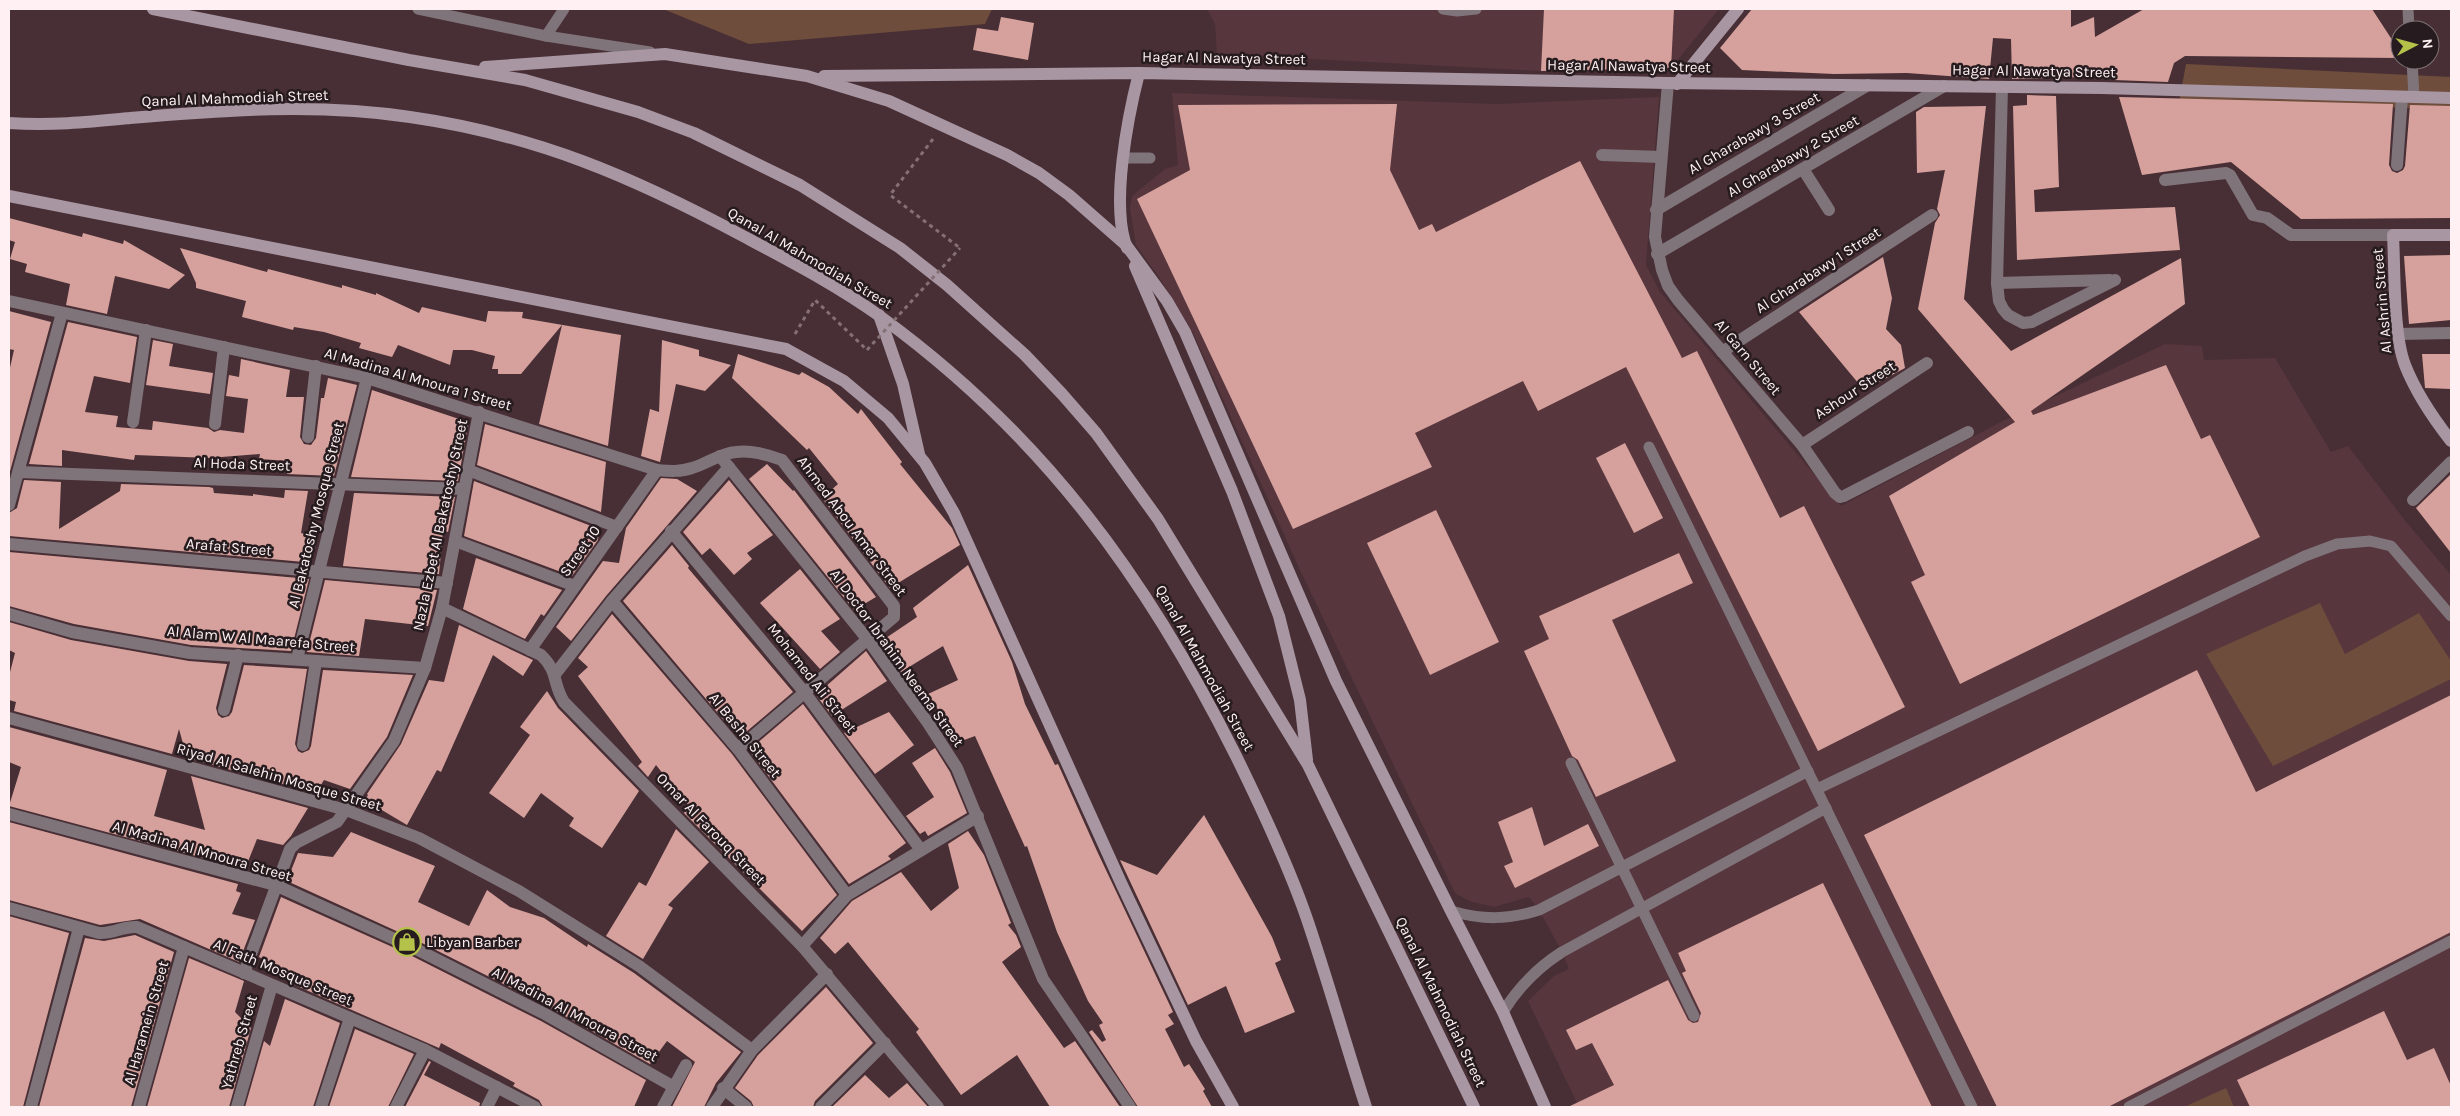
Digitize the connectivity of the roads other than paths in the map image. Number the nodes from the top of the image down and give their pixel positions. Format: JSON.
{"nodes":[{"id":1,"x":153,"y":9,"type":"edge"},
{"id":2,"x":418,"y":9,"type":"edge"},
{"id":3,"x":564,"y":9,"type":"edge"},
{"id":4,"x":1443,"y":9,"type":"edge"},
{"id":5,"x":1476,"y":9,"type":"edge"},
{"id":6,"x":1738,"y":9,"type":"edge"},
{"id":7,"x":546,"y":36,"type":"junction"},
{"id":8,"x":664,"y":54,"type":"junction"},
{"id":9,"x":467,"y":68,"type":"junction"},
{"id":10,"x":2411,"y":70,"type":"edge"},
{"id":11,"x":1139,"y":72,"type":"junction"},
{"id":12,"x":807,"y":76,"type":"junction"},
{"id":13,"x":1672,"y":84,"type":"junction"},
{"id":14,"x":1868,"y":86,"type":"junction"},
{"id":15,"x":1944,"y":86,"type":"junction"},
{"id":16,"x":2002,"y":87,"type":"junction"},
{"id":17,"x":2408,"y":97,"type":"junction"},
{"id":18,"x":2451,"y":98,"type":"edge"},
{"id":19,"x":9,"y":123,"type":"edge"},
{"id":20,"x":1602,"y":155,"type":"dead end"},
{"id":21,"x":1661,"y":157,"type":"junction"},
{"id":22,"x":1123,"y":158,"type":"junction"},
{"id":23,"x":1150,"y":158,"type":"dead end"},
{"id":24,"x":2397,"y":165,"type":"dead end"},
{"id":25,"x":1803,"y":169,"type":"junction"},
{"id":26,"x":2166,"y":180,"type":"dead end"},
{"id":27,"x":9,"y":196,"type":"edge"},
{"id":28,"x":1656,"y":210,"type":"junction"},
{"id":29,"x":1829,"y":210,"type":"dead end"},
{"id":30,"x":1932,"y":214,"type":"dead end"},
{"id":31,"x":2393,"y":234,"type":"junction"},
{"id":32,"x":2451,"y":235,"type":"edge"},
{"id":33,"x":1126,"y":245,"type":"junction"},
{"id":34,"x":1657,"y":254,"type":"junction"},
{"id":35,"x":1997,"y":283,"type":"junction"},
{"id":36,"x":9,"y":301,"type":"edge"},
{"id":37,"x":62,"y":313,"type":"junction"},
{"id":38,"x":879,"y":315,"type":"junction"},
{"id":39,"x":146,"y":330,"type":"junction"},
{"id":40,"x":2451,"y":333,"type":"edge"},
{"id":41,"x":2399,"y":334,"type":"junction"},
{"id":42,"x":224,"y":347,"type":"junction"},
{"id":43,"x":1722,"y":352,"type":"junction"},
{"id":44,"x":1927,"y":363,"type":"dead end"},
{"id":45,"x":316,"y":366,"type":"junction"},
{"id":46,"x":367,"y":378,"type":"junction"},
{"id":47,"x":479,"y":412,"type":"junction"},
{"id":48,"x":133,"y":422,"type":"dead end"},
{"id":49,"x":215,"y":424,"type":"dead end"},
{"id":50,"x":2446,"y":428,"type":"edge"},
{"id":51,"x":1968,"y":432,"type":"dead end"},
{"id":52,"x":308,"y":436,"type":"dead end"},
{"id":53,"x":2451,"y":441,"type":"edge"},
{"id":54,"x":1802,"y":445,"type":"junction"},
{"id":55,"x":1649,"y":447,"type":"dead end"},
{"id":56,"x":720,"y":456,"type":"junction"},
{"id":57,"x":919,"y":456,"type":"junction"},
{"id":58,"x":782,"y":460,"type":"joint"},
{"id":59,"x":2451,"y":462,"type":"edge"},
{"id":60,"x":729,"y":467,"type":"junction"},
{"id":61,"x":468,"y":470,"type":"junction"},
{"id":62,"x":657,"y":470,"type":"junction"},
{"id":63,"x":19,"y":472,"type":"junction"},
{"id":64,"x":340,"y":484,"type":"junction"},
{"id":65,"x":12,"y":486,"type":"edge"},
{"id":66,"x":464,"y":489,"type":"junction"},
{"id":67,"x":2413,"y":500,"type":"dead end"},
{"id":68,"x":9,"y":505,"type":"edge"},
{"id":69,"x":617,"y":527,"type":"junction"},
{"id":70,"x":671,"y":530,"type":"junction"},
{"id":71,"x":455,"y":541,"type":"junction"},
{"id":72,"x":9,"y":544,"type":"edge"},
{"id":73,"x":318,"y":571,"type":"junction"},
{"id":74,"x":447,"y":583,"type":"junction"},
{"id":75,"x":576,"y":586,"type":"junction"},
{"id":76,"x":612,"y":601,"type":"junction"},
{"id":77,"x":442,"y":608,"type":"junction"},
{"id":78,"x":9,"y":614,"type":"edge"},
{"id":79,"x":2451,"y":616,"type":"edge"},
{"id":80,"x":868,"y":640,"type":"junction"},
{"id":81,"x":530,"y":650,"type":"junction"},
{"id":82,"x":238,"y":656,"type":"junction"},
{"id":83,"x":297,"y":660,"type":"junction"},
{"id":84,"x":316,"y":661,"type":"junction"},
{"id":85,"x":425,"y":668,"type":"junction"},
{"id":86,"x":556,"y":674,"type":"junction"},
{"id":87,"x":805,"y":693,"type":"junction"},
{"id":88,"x":224,"y":710,"type":"dead end"},
{"id":89,"x":9,"y":718,"type":"edge"},
{"id":90,"x":303,"y":745,"type":"dead end"},
{"id":91,"x":738,"y":749,"type":"junction"},
{"id":92,"x":1571,"y":763,"type":"dead end"},
{"id":93,"x":1308,"y":765,"type":"junction"},
{"id":94,"x":1808,"y":771,"type":"junction"},
{"id":95,"x":1817,"y":789,"type":"junction"},
{"id":96,"x":1826,"y":808,"type":"junction"},
{"id":97,"x":346,"y":810,"type":"junction"},
{"id":98,"x":9,"y":814,"type":"edge"},
{"id":99,"x":978,"y":816,"type":"junction"},
{"id":100,"x":922,"y":850,"type":"junction"},
{"id":101,"x":1622,"y":866,"type":"junction"},
{"id":102,"x":275,"y":885,"type":"junction"},
{"id":103,"x":847,"y":895,"type":"junction"},
{"id":104,"x":9,"y":908,"type":"edge"},
{"id":105,"x":1642,"y":909,"type":"junction"},
{"id":106,"x":1451,"y":911,"type":"junction"},
{"id":107,"x":79,"y":928,"type":"junction"},
{"id":108,"x":2451,"y":941,"type":"edge"},
{"id":109,"x":802,"y":946,"type":"junction"},
{"id":110,"x":184,"y":947,"type":"junction"},
{"id":111,"x":244,"y":973,"type":"junction"},
{"id":112,"x":827,"y":974,"type":"junction"},
{"id":113,"x":272,"y":985,"type":"junction"},
{"id":114,"x":1504,"y":1012,"type":"junction"},
{"id":115,"x":1694,"y":1016,"type":"dead end"},
{"id":116,"x":350,"y":1018,"type":"junction"},
{"id":117,"x":885,"y":1043,"type":"junction"},
{"id":118,"x":424,"y":1050,"type":"junction"},
{"id":119,"x":752,"y":1050,"type":"junction"},
{"id":120,"x":686,"y":1065,"type":"dead end"},
{"id":121,"x":497,"y":1087,"type":"junction"},
{"id":122,"x":674,"y":1087,"type":"junction"},
{"id":123,"x":723,"y":1088,"type":"junction"},
{"id":124,"x":31,"y":1107,"type":"edge"},
{"id":125,"x":139,"y":1107,"type":"edge"},
{"id":126,"x":237,"y":1107,"type":"edge"},
{"id":127,"x":321,"y":1107,"type":"edge"},
{"id":128,"x":396,"y":1107,"type":"edge"},
{"id":129,"x":487,"y":1107,"type":"edge"},
{"id":130,"x":535,"y":1107,"type":"edge"},
{"id":131,"x":663,"y":1107,"type":"edge"},
{"id":132,"x":712,"y":1107,"type":"edge"},
{"id":133,"x":746,"y":1107,"type":"edge"},
{"id":134,"x":821,"y":1107,"type":"edge"},
{"id":135,"x":938,"y":1107,"type":"edge"},
{"id":136,"x":1130,"y":1107,"type":"edge"},
{"id":137,"x":1233,"y":1107,"type":"edge"},
{"id":138,"x":1366,"y":1107,"type":"edge"},
{"id":139,"x":1474,"y":1107,"type":"edge"},
{"id":140,"x":1546,"y":1107,"type":"edge"},
{"id":141,"x":1972,"y":1107,"type":"edge"},
{"id":142,"x":2129,"y":1107,"type":"edge"}],
"edges":[{"from":1,"to":9,"type":"main road","name":"Qanal Al Mahmodiah Street"},
{"from":2,"to":7,"type":"lane"},
{"from":3,"to":7,"type":"lane"},
{"from":4,"to":5,"type":"lane"},
{"from":6,"to":13,"type":"main road"},
{"from":7,"to":8,"type":"lane"},
{"from":8,"to":9,"type":"main road"},
{"from":8,"to":12,"type":"main road"},
{"from":9,"to":93,"type":"main road","name":"Qanal Al Mahmodiah Street"},
{"from":10,"to":17,"type":"lane"},
{"from":11,"to":12,"type":"main road","name":"Hagar Al Nawatya Street"},
{"from":11,"to":13,"type":"main road","name":"Hagar Al Nawatya Street"},
{"from":11,"to":22,"type":"main road"},
{"from":12,"to":33,"type":"main road"},
{"from":13,"to":14,"type":"main road","name":"Hagar Al Nawatya Street"},
{"from":13,"to":21,"type":"street","name":"Al Garn Street"},
{"from":14,"to":15,"type":"main road","name":"Hagar Al Nawatya Street"},
{"from":14,"to":28,"type":"street","name":"Al Gharabawy 3 Street"},
{"from":15,"to":16,"type":"main road","name":"Hagar Al Nawatya Street"},
{"from":15,"to":25,"type":"street","name":"Al Gharabawy 2 Street"},
{"from":16,"to":17,"type":"main road","name":"Hagar Al Nawatya Street"},
{"from":16,"to":35,"type":"street"},
{"from":17,"to":18,"type":"main road","name":"Hagar Al Nawatya Street"},
{"from":17,"to":24,"type":"street"},
{"from":19,"to":38,"type":"main road","name":"Qanal Al Mahmodiah Street"},
{"from":20,"to":21,"type":"street"},
{"from":21,"to":28,"type":"street","name":"Al Garn Street"},
{"from":22,"to":23,"type":"lane"},
{"from":22,"to":33,"type":"main road"},
{"from":25,"to":29,"type":"street"},
{"from":25,"to":34,"type":"street","name":"Al Gharabawy 2 Street"},
{"from":26,"to":31,"type":"street"},
{"from":27,"to":57,"type":"main road"},
{"from":28,"to":34,"type":"street","name":"Al Garn Street"},
{"from":30,"to":43,"type":"street","name":"Al Gharabawy 1 Street"},
{"from":31,"to":32,"type":"main road"},
{"from":31,"to":41,"type":"main road","name":"Al Ashrin Street"},
{"from":33,"to":93,"type":"main road"},
{"from":33,"to":106,"type":"main road"},
{"from":34,"to":43,"type":"street","name":"Al Garn Street"},
{"from":35,"to":35,"type":"street"},
{"from":36,"to":37,"type":"street","name":"Al Madina Al Mnoura 1 Street"},
{"from":37,"to":39,"type":"street","name":"Al Madina Al Mnoura 1 Street"},
{"from":37,"to":63,"type":"street"},
{"from":38,"to":57,"type":"main road"},
{"from":38,"to":138,"type":"main road","name":"Qanal Al Mahmodiah Street"},
{"from":39,"to":42,"type":"street","name":"Al Madina Al Mnoura 1 Street"},
{"from":39,"to":48,"type":"street"},
{"from":40,"to":41,"type":"street"},
{"from":41,"to":50,"type":"main road","name":"Al Ashrin Street"},
{"from":42,"to":45,"type":"street","name":"Al Madina Al Mnoura 1 Street"},
{"from":42,"to":49,"type":"street"},
{"from":43,"to":54,"type":"street","name":"Al Garn Street"},
{"from":44,"to":54,"type":"street","name":"Ashour Street"},
{"from":45,"to":46,"type":"street","name":"Al Madina Al Mnoura 1 Street"},
{"from":45,"to":52,"type":"street"},
{"from":46,"to":47,"type":"street","name":"Al Madina Al Mnoura 1 Street"},
{"from":46,"to":64,"type":"street","name":"Al Bakatoshy Mosque Street"},
{"from":47,"to":61,"type":"street","name":"Nazla Ezbet Al Bakatoshy Street"},
{"from":47,"to":62,"type":"street","name":"Al Madina Al Mnoura 1 Street"},
{"from":50,"to":53,"type":"main road","name":"Al Ashrin Street"},
{"from":51,"to":54,"type":"street","name":"Al Garn Street"},
{"from":55,"to":94,"type":"lane"},
{"from":56,"to":58,"type":"street","name":"Al Madina Al Mnoura 1 Street"},
{"from":56,"to":60,"type":"street","name":"Al Doctor Ibrahim Neema Street"},
{"from":56,"to":62,"type":"street","name":"Al Madina Al Mnoura 1 Street"},
{"from":57,"to":137,"type":"main road"},
{"from":58,"to":80,"type":"street","name":"Ahmed Abou Amer Street"},
{"from":59,"to":67,"type":"street"},
{"from":60,"to":70,"type":"street"},
{"from":60,"to":80,"type":"street","name":"Al Doctor Ibrahim Neema Street"},
{"from":61,"to":66,"type":"street","name":"Nazla Ezbet Al Bakatoshy Street"},
{"from":61,"to":69,"type":"street"},
{"from":62,"to":69,"type":"street","name":"Street 10"},
{"from":63,"to":64,"type":"street","name":"Al Hoda Street"},
{"from":63,"to":65,"type":"street"},
{"from":64,"to":66,"type":"street","name":"Al Hoda Street"},
{"from":64,"to":73,"type":"street","name":"Al Bakatoshy Mosque Street"},
{"from":65,"to":68,"type":"street"},
{"from":66,"to":71,"type":"street","name":"Nazla Ezbet Al Bakatoshy Street"},
{"from":69,"to":75,"type":"street","name":"Street 10"},
{"from":70,"to":76,"type":"street"},
{"from":70,"to":87,"type":"street","name":"Mohamed Ali Street"},
{"from":71,"to":74,"type":"street","name":"Nazla Ezbet Al Bakatoshy Street"},
{"from":71,"to":75,"type":"street"},
{"from":72,"to":73,"type":"street","name":"Arafat Street"},
{"from":73,"to":74,"type":"street","name":"Arafat Street"},
{"from":73,"to":83,"type":"street","name":"Al Bakatoshy Mosque Street"},
{"from":74,"to":77,"type":"street","name":"Nazla Ezbet Al Bakatoshy Street"},
{"from":75,"to":81,"type":"street","name":"Street 10"},
{"from":76,"to":86,"type":"street"},
{"from":76,"to":91,"type":"street","name":"Al Basha Street"},
{"from":77,"to":81,"type":"street","name":"Omar Al Farouq Street"},
{"from":77,"to":85,"type":"street","name":"Nazla Ezbet Al Bakatoshy Street"},
{"from":78,"to":82,"type":"street","name":"Al Alam W Al Maarefa Street"},
{"from":79,"to":95,"type":"lane"},
{"from":80,"to":87,"type":"street","name":"Ahmed Abou Amer Street"},
{"from":80,"to":99,"type":"street","name":"Al Doctor Ibrahim Neema Street"},
{"from":81,"to":86,"type":"street","name":"Omar Al Farouq Street"},
{"from":82,"to":83,"type":"street","name":"Al Alam W Al Maarefa Street"},
{"from":82,"to":88,"type":"street"},
{"from":83,"to":84,"type":"street","name":"Al Alam W Al Maarefa Street"},
{"from":84,"to":85,"type":"street","name":"Al Alam W Al Maarefa Street"},
{"from":84,"to":90,"type":"street"},
{"from":85,"to":97,"type":"street","name":"Nazla Ezbet Al Bakatoshy Street"},
{"from":86,"to":109,"type":"street","name":"Omar Al Farouq Street"},
{"from":87,"to":91,"type":"street","name":"Ahmed Abou Amer Street"},
{"from":87,"to":100,"type":"street","name":"Mohamed Ali Street"},
{"from":89,"to":97,"type":"street","name":"Riyad Al Salehin Mosque Street"},
{"from":91,"to":103,"type":"street","name":"Al Basha Street"},
{"from":92,"to":101,"type":"lane"},
{"from":93,"to":139,"type":"main road","name":"Qanal Al Mahmodiah Street"},
{"from":94,"to":95,"type":"lane"},
{"from":94,"to":101,"type":"lane"},
{"from":95,"to":96,"type":"lane"},
{"from":96,"to":105,"type":"lane"},
{"from":96,"to":141,"type":"lane"},
{"from":97,"to":102,"type":"street","name":"Nazla Ezbet Al Bakatoshy Street"},
{"from":97,"to":119,"type":"street","name":"Riyad Al Salehin Mosque Street"},
{"from":98,"to":102,"type":"street","name":"Al Madina Al Mnoura Street"},
{"from":99,"to":100,"type":"street"},
{"from":99,"to":136,"type":"street","name":"Al Doctor Ibrahim Neema Street"},
{"from":100,"to":103,"type":"street"},
{"from":101,"to":105,"type":"lane"},
{"from":101,"to":106,"type":"lane"},
{"from":102,"to":111,"type":"street","name":"Nazla Ezbet Al Bakatoshy Street"},
{"from":102,"to":122,"type":"street","name":"Al Madina Al Mnoura Street"},
{"from":103,"to":109,"type":"street"},
{"from":104,"to":107,"type":"street","name":"Al Fath Mosque Street"},
{"from":105,"to":114,"type":"lane"},
{"from":105,"to":115,"type":"lane"},
{"from":106,"to":114,"type":"main road"},
{"from":107,"to":110,"type":"street","name":"Al Fath Mosque Street"},
{"from":107,"to":124,"type":"street"},
{"from":108,"to":142,"type":"lane"},
{"from":109,"to":112,"type":"street","name":"Omar Al Farouq Street"},
{"from":110,"to":111,"type":"street","name":"Al Fath Mosque Street"},
{"from":110,"to":125,"type":"street","name":"Al Haramein Street"},
{"from":111,"to":113,"type":"street","name":"Al Fath Mosque Street"},
{"from":112,"to":117,"type":"street","name":"Omar Al Farouq Street"},
{"from":112,"to":119,"type":"street"},
{"from":113,"to":116,"type":"street","name":"Al Fath Mosque Street"},
{"from":113,"to":126,"type":"street","name":"Yathreb Street"},
{"from":114,"to":140,"type":"main road"},
{"from":116,"to":118,"type":"street","name":"Al Fath Mosque Street"},
{"from":116,"to":127,"type":"street"},
{"from":117,"to":134,"type":"street"},
{"from":117,"to":135,"type":"street","name":"Omar Al Farouq Street"},
{"from":118,"to":121,"type":"street","name":"Al Fath Mosque Street"},
{"from":118,"to":128,"type":"street"},
{"from":119,"to":123,"type":"street"},
{"from":120,"to":122,"type":"street"},
{"from":121,"to":129,"type":"street"},
{"from":121,"to":130,"type":"street","name":"Al Fath Mosque Street"},
{"from":122,"to":131,"type":"street"},
{"from":123,"to":132,"type":"street"},
{"from":123,"to":133,"type":"street"}]}
